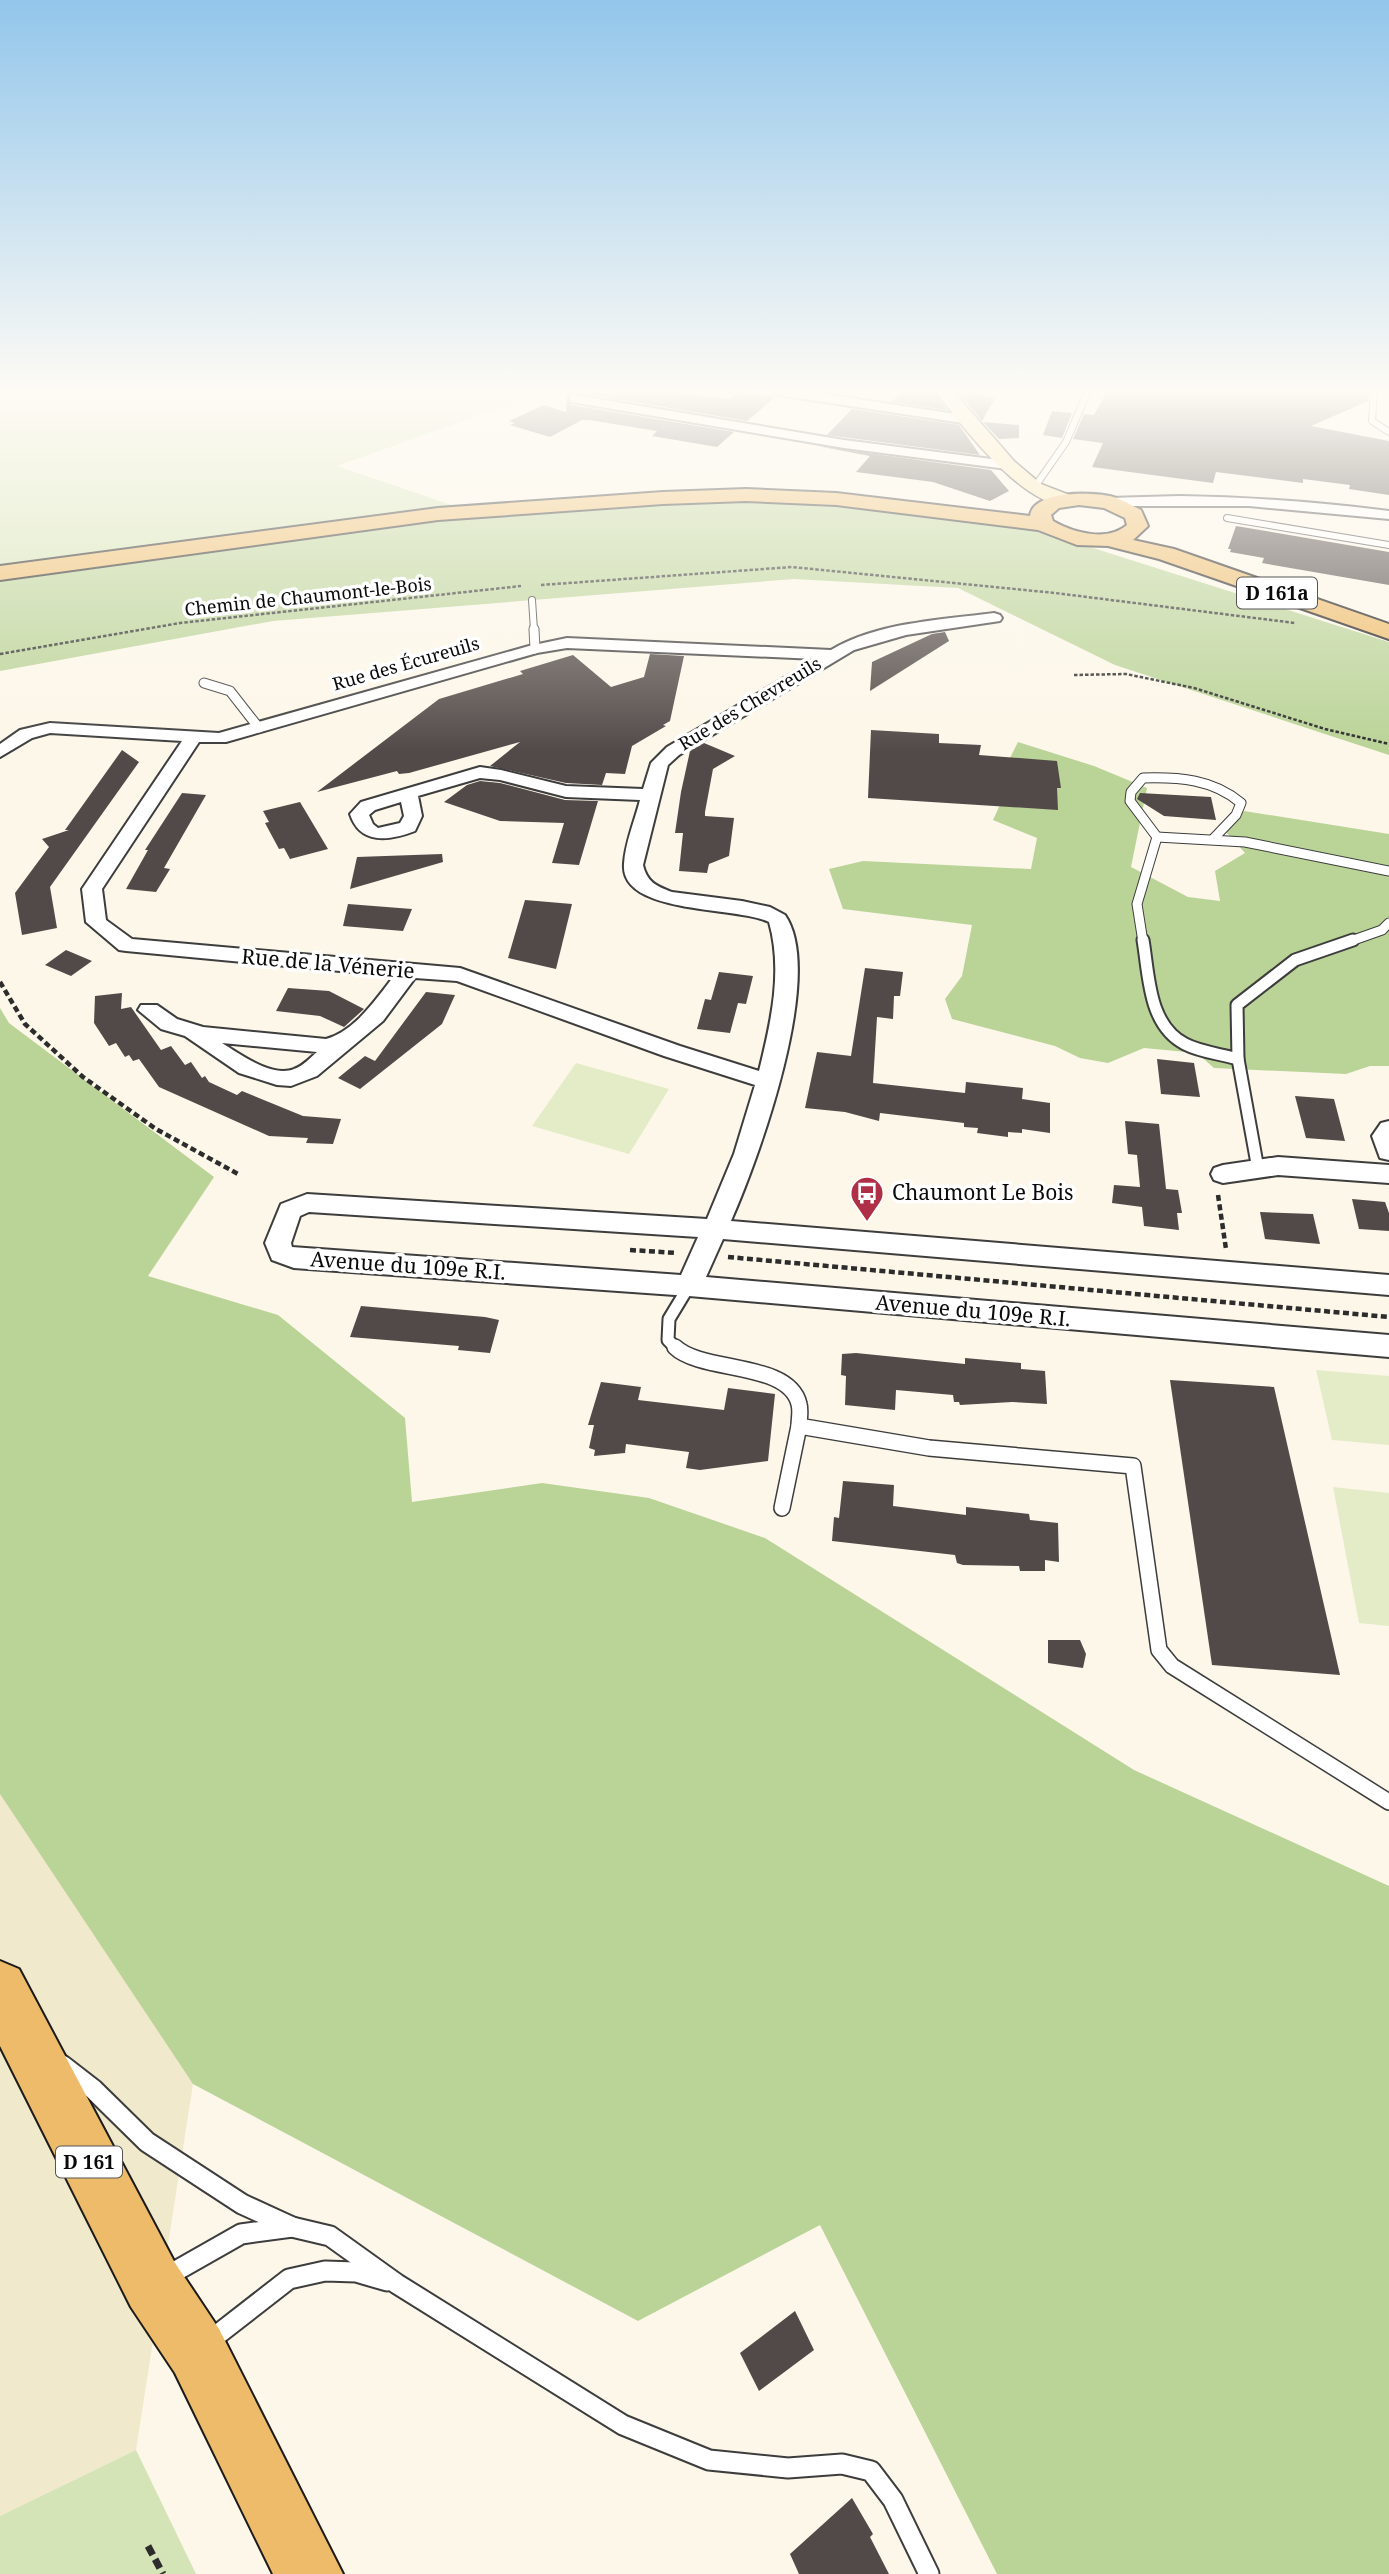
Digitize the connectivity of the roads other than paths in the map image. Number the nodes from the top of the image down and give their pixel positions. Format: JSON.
{"nodes":[{"id":1,"x":476,"y":511,"type":"edge"},
{"id":2,"x":957,"y":511,"type":"edge"},
{"id":3,"x":1045,"y":511,"type":"edge"},
{"id":4,"x":1048,"y":511,"type":"edge"},
{"id":5,"x":1119,"y":511,"type":"edge"},
{"id":6,"x":1136,"y":511,"type":"edge"},
{"id":7,"x":1355,"y":511,"type":"edge"},
{"id":8,"x":1389,"y":515,"type":"edge"},
{"id":9,"x":1227,"y":518,"type":"dead end"},
{"id":10,"x":1134,"y":523,"type":"junction"},
{"id":11,"x":1104,"y":539,"type":"junction"},
{"id":12,"x":1389,"y":545,"type":"edge"},
{"id":13,"x":1166,"y":554,"type":"junction"},
{"id":14,"x":0,"y":573,"type":"edge"},
{"id":15,"x":532,"y":600,"type":"dead end"},
{"id":16,"x":993,"y":618,"type":"dead end"},
{"id":17,"x":1389,"y":632,"type":"edge"},
{"id":18,"x":535,"y":649,"type":"junction"},
{"id":19,"x":831,"y":655,"type":"junction"},
{"id":20,"x":204,"y":683,"type":"dead end"},
{"id":21,"x":259,"y":728,"type":"junction"},
{"id":22,"x":194,"y":737,"type":"junction"},
{"id":23,"x":1,"y":750,"type":"edge"},
{"id":24,"x":408,"y":793,"type":"dead end"},
{"id":25,"x":652,"y":795,"type":"junction"},
{"id":26,"x":1157,"y":837,"type":"junction"},
{"id":27,"x":1214,"y":838,"type":"junction"},
{"id":28,"x":1389,"y":871,"type":"edge"},
{"id":29,"x":1389,"y":923,"type":"edge"},
{"id":30,"x":409,"y":971,"type":"junction"},
{"id":31,"x":149,"y":1010,"type":"dead end"},
{"id":32,"x":190,"y":1032,"type":"junction"},
{"id":33,"x":342,"y":1042,"type":"junction"},
{"id":34,"x":1238,"y":1059,"type":"junction"},
{"id":35,"x":767,"y":1081,"type":"junction"},
{"id":36,"x":1389,"y":1129,"type":"edge"},
{"id":37,"x":1389,"y":1152,"type":"edge"},
{"id":38,"x":1258,"y":1169,"type":"junction"},
{"id":39,"x":1223,"y":1174,"type":"road end"},
{"id":40,"x":1389,"y":1174,"type":"edge"},
{"id":41,"x":713,"y":1229,"type":"junction"},
{"id":42,"x":1389,"y":1285,"type":"edge"},
{"id":43,"x":689,"y":1286,"type":"junction"},
{"id":44,"x":1389,"y":1346,"type":"edge"},
{"id":45,"x":799,"y":1426,"type":"junction"},
{"id":46,"x":782,"y":1508,"type":"dead end"},
{"id":47,"x":1389,"y":1801,"type":"edge"},
{"id":48,"x":0,"y":1988,"type":"edge"},
{"id":49,"x":27,"y":2039,"type":"junction"},
{"id":50,"x":292,"y":2227,"type":"junction"},
{"id":51,"x":397,"y":2284,"type":"junction"},
{"id":52,"x":153,"y":2285,"type":"junction"},
{"id":53,"x":197,"y":2351,"type":"junction"},
{"id":54,"x":309,"y":2574,"type":"edge"},
{"id":55,"x":929,"y":2574,"type":"edge"}],
"edges":[{"from":1,"to":14,"type":"main road"},
{"from":2,"to":3,"type":"main road"},
{"from":4,"to":11,"type":"main road"},
{"from":5,"to":10,"type":"main road"},
{"from":6,"to":10,"type":"street"},
{"from":7,"to":8,"type":"street"},
{"from":9,"to":12,"type":"lane"},
{"from":10,"to":11,"type":"main road"},
{"from":10,"to":13,"type":"main road","number":"D 161a"},
{"from":11,"to":13,"type":"main road","number":"D 161a"},
{"from":13,"to":17,"type":"main road","number":"D 161a"},
{"from":15,"to":18,"type":"lane"},
{"from":16,"to":19,"type":"street","name":"Rue des Chevreuils"},
{"from":18,"to":19,"type":"street","name":"Rue des Écureuils"},
{"from":18,"to":21,"type":"street","name":"Rue des Écureuils"},
{"from":19,"to":25,"type":"street","name":"Rue des Chevreuils"},
{"from":20,"to":21,"type":"lane"},
{"from":21,"to":22,"type":"street","name":"Rue des Écureuils"},
{"from":22,"to":23,"type":"street","name":"Rue des Écureuils"},
{"from":22,"to":30,"type":"street","name":"Rue de la Vénerie"},
{"from":24,"to":25,"type":"street"},
{"from":25,"to":35,"type":"street","name":"Rue des Chevreuils"},
{"from":26,"to":27,"type":"lane"},
{"from":26,"to":27,"type":"lane"},
{"from":26,"to":34,"type":"lane"},
{"from":27,"to":28,"type":"lane"},
{"from":29,"to":34,"type":"lane"},
{"from":30,"to":33,"type":"street"},
{"from":30,"to":35,"type":"street","name":"Rue de la Vénerie"},
{"from":31,"to":32,"type":"street"},
{"from":32,"to":33,"type":"street"},
{"from":32,"to":33,"type":"street"},
{"from":34,"to":38,"type":"lane"},
{"from":35,"to":41,"type":"street","name":"Rue des Chevreuils"},
{"from":36,"to":37,"type":"street"},
{"from":38,"to":39,"type":"street"},
{"from":38,"to":40,"type":"street"},
{"from":41,"to":42,"type":"street","name":"Avenue du 109e R.I."},
{"from":41,"to":43,"type":"street","name":"Rue des Chevreuils"},
{"from":41,"to":43,"type":"street","name":"Avenue du 109e R.I."},
{"from":43,"to":44,"type":"street","name":"Avenue du 109e R.I."},
{"from":43,"to":45,"type":"lane"},
{"from":45,"to":46,"type":"lane"},
{"from":45,"to":47,"type":"lane"},
{"from":48,"to":49,"type":"main road","number":"D 161"},
{"from":49,"to":50,"type":"lane"},
{"from":49,"to":52,"type":"main road","number":"D 161"},
{"from":50,"to":51,"type":"lane"},
{"from":50,"to":52,"type":"lane"},
{"from":51,"to":53,"type":"lane"},
{"from":51,"to":55,"type":"lane"},
{"from":52,"to":53,"type":"main road","number":"D 161"},
{"from":53,"to":54,"type":"main road","number":"D 161"}]}
